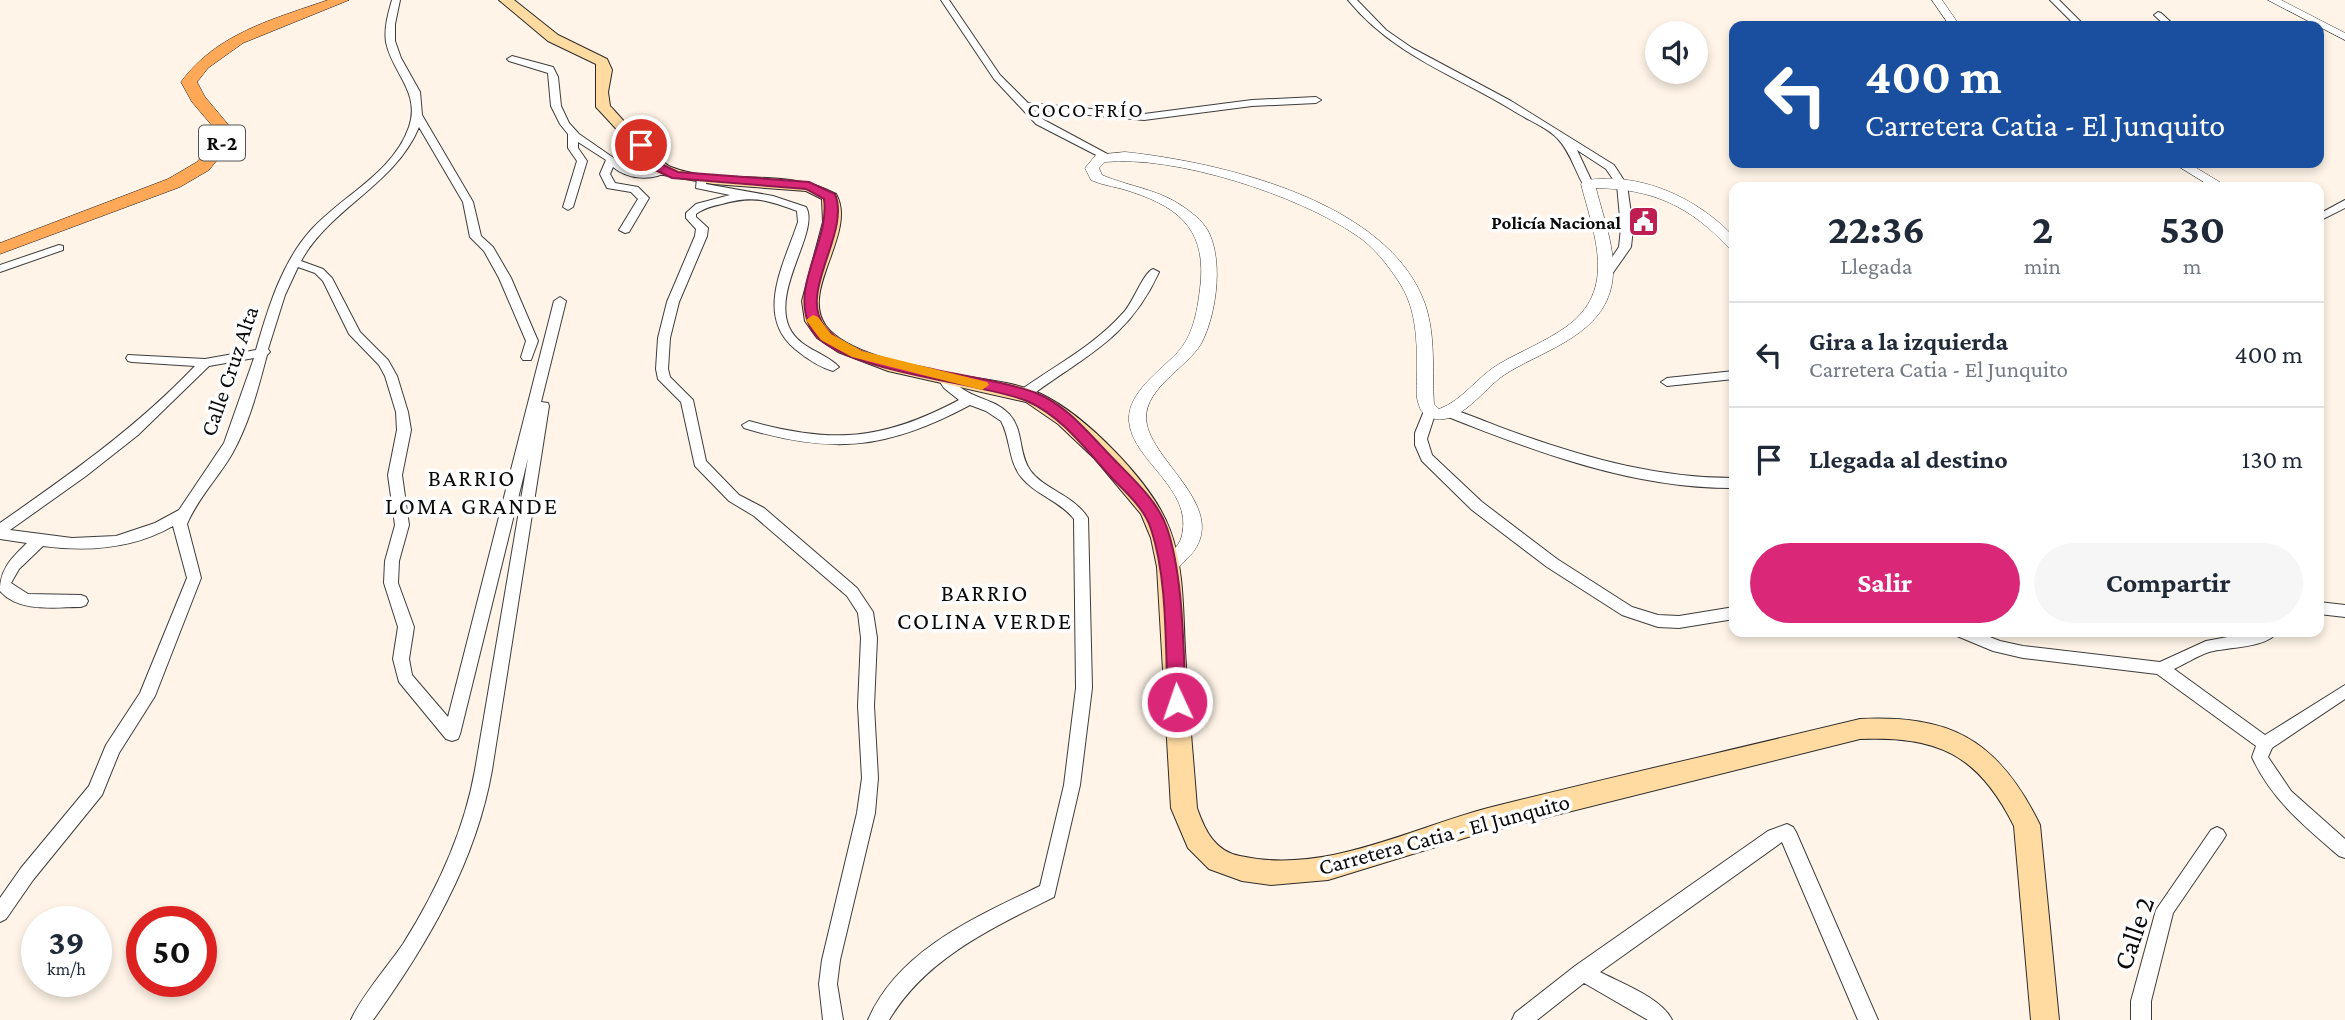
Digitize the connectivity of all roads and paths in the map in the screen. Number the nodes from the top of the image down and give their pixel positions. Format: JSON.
{"nodes":[{"id":1,"x":342,"y":0,"type":"edge"},
{"id":2,"x":396,"y":0,"type":"edge"},
{"id":3,"x":506,"y":0,"type":"edge"},
{"id":4,"x":945,"y":0,"type":"edge"},
{"id":5,"x":1352,"y":0,"type":"edge"},
{"id":6,"x":1937,"y":0,"type":"edge"},
{"id":7,"x":2054,"y":0,"type":"edge"},
{"id":8,"x":2273,"y":0,"type":"edge"},
{"id":9,"x":2158,"y":15,"type":"dead end"},
{"id":10,"x":1952,"y":21,"type":"edge"},
{"id":11,"x":2076,"y":21,"type":"edge"},
{"id":12,"x":2165,"y":21,"type":"edge"},
{"id":13,"x":2314,"y":21,"type":"edge"},
{"id":14,"x":2324,"y":26,"type":"edge"},
{"id":15,"x":2345,"y":37,"type":"edge"},
{"id":16,"x":512,"y":59,"type":"dead end"},
{"id":17,"x":1316,"y":100,"type":"dead end"},
{"id":18,"x":1024,"y":106,"type":"junction"},
{"id":19,"x":417,"y":115,"type":"junction"},
{"id":20,"x":572,"y":135,"type":"junction"},
{"id":21,"x":1560,"y":135,"type":"junction"},
{"id":22,"x":1106,"y":156,"type":"junction"},
{"id":23,"x":611,"y":160,"type":"junction"},
{"id":24,"x":2188,"y":168,"type":"edge"},
{"id":25,"x":664,"y":171,"type":"junction"},
{"id":26,"x":702,"y":178,"type":"junction"},
{"id":27,"x":2212,"y":182,"type":"edge"},
{"id":28,"x":1588,"y":184,"type":"junction"},
{"id":29,"x":1622,"y":185,"type":"junction"},
{"id":30,"x":747,"y":194,"type":"junction"},
{"id":31,"x":2345,"y":203,"type":"edge"},
{"id":32,"x":568,"y":207,"type":"dead end"},
{"id":33,"x":2324,"y":215,"type":"edge"},
{"id":34,"x":625,"y":230,"type":"dead end"},
{"id":35,"x":1729,"y":240,"type":"edge"},
{"id":36,"x":59,"y":248,"type":"dead end"},
{"id":37,"x":0,"y":249,"type":"edge"},
{"id":38,"x":294,"y":262,"type":"junction"},
{"id":39,"x":0,"y":269,"type":"edge"},
{"id":40,"x":1153,"y":272,"type":"dead end"},
{"id":41,"x":1605,"y":275,"type":"junction"},
{"id":42,"x":264,"y":352,"type":"junction"},
{"id":43,"x":527,"y":357,"type":"dead end"},
{"id":44,"x":132,"y":358,"type":"dead end"},
{"id":45,"x":205,"y":363,"type":"junction"},
{"id":46,"x":833,"y":367,"type":"dead end"},
{"id":47,"x":942,"y":376,"type":"junction"},
{"id":48,"x":1729,"y":376,"type":"edge"},
{"id":49,"x":1667,"y":382,"type":"dead end"},
{"id":50,"x":1023,"y":395,"type":"junction"},
{"id":51,"x":967,"y":401,"type":"junction"},
{"id":52,"x":1430,"y":411,"type":"junction"},
{"id":53,"x":1448,"y":412,"type":"junction"},
{"id":54,"x":749,"y":425,"type":"dead end"},
{"id":55,"x":1729,"y":483,"type":"edge"},
{"id":56,"x":184,"y":514,"type":"junction"},
{"id":57,"x":0,"y":532,"type":"edge"},
{"id":58,"x":40,"y":540,"type":"junction"},
{"id":59,"x":1166,"y":568,"type":"junction"},
{"id":60,"x":80,"y":601,"type":"dead end"},
{"id":61,"x":2324,"y":609,"type":"edge"},
{"id":62,"x":2345,"y":611,"type":"edge"},
{"id":63,"x":1729,"y":614,"type":"edge"},
{"id":64,"x":1974,"y":637,"type":"edge"},
{"id":65,"x":2259,"y":637,"type":"edge"},
{"id":66,"x":2161,"y":668,"type":"junction"},
{"id":67,"x":2345,"y":691,"type":"edge"},
{"id":68,"x":2265,"y":744,"type":"junction"},
{"id":69,"x":2217,"y":835,"type":"dead end"},
{"id":70,"x":2345,"y":850,"type":"edge"},
{"id":71,"x":0,"y":913,"type":"edge"},
{"id":72,"x":1582,"y":972,"type":"junction"},
{"id":73,"x":361,"y":1020,"type":"edge"},
{"id":74,"x":833,"y":1020,"type":"edge"},
{"id":75,"x":878,"y":1020,"type":"edge"},
{"id":76,"x":1522,"y":1020,"type":"edge"},
{"id":77,"x":1662,"y":1020,"type":"edge"},
{"id":78,"x":1868,"y":1020,"type":"edge"},
{"id":79,"x":2045,"y":1020,"type":"edge"},
{"id":80,"x":2141,"y":1020,"type":"edge"}],
"edges":[{"from":1,"to":37,"type":"main road","number":"R-2"},
{"from":2,"to":19,"type":"street"},
{"from":3,"to":25,"type":"main road"},
{"from":4,"to":18,"type":"street"},
{"from":5,"to":21,"type":"street"},
{"from":6,"to":10,"type":"street"},
{"from":7,"to":11,"type":"street"},
{"from":8,"to":13,"type":"street"},
{"from":9,"to":12,"type":"street"},
{"from":14,"to":15,"type":"street"},
{"from":16,"to":20,"type":"street"},
{"from":17,"to":18,"type":"street"},
{"from":18,"to":22,"type":"street"},
{"from":19,"to":38,"type":"street","name":"Calle Cruz Alta"},
{"from":19,"to":43,"type":"street"},
{"from":20,"to":23,"type":"street"},
{"from":20,"to":32,"type":"street"},
{"from":21,"to":28,"type":"street"},
{"from":21,"to":29,"type":"street"},
{"from":22,"to":52,"type":"street"},
{"from":22,"to":59,"type":"street"},
{"from":23,"to":25,"type":"street"},
{"from":23,"to":34,"type":"street"},
{"from":24,"to":27,"type":"street"},
{"from":25,"to":26,"type":"main road","name":"Carretera Catia - El Junquito"},
{"from":26,"to":30,"type":"street"},
{"from":26,"to":47,"type":"main road","name":"Carretera Catia - El Junquito"},
{"from":28,"to":29,"type":"street"},
{"from":28,"to":41,"type":"street"},
{"from":29,"to":35,"type":"street"},
{"from":29,"to":41,"type":"street"},
{"from":30,"to":46,"type":"street"},
{"from":30,"to":74,"type":"street"},
{"from":31,"to":33,"type":"street"},
{"from":36,"to":39,"type":"street"},
{"from":38,"to":42,"type":"street","name":"Calle Cruz Alta"},
{"from":38,"to":73,"type":"street"},
{"from":40,"to":50,"type":"street"},
{"from":41,"to":53,"type":"street"},
{"from":42,"to":45,"type":"street"},
{"from":42,"to":56,"type":"street","name":"Calle Cruz Alta"},
{"from":44,"to":45,"type":"street"},
{"from":45,"to":57,"type":"street"},
{"from":47,"to":50,"type":"main road","name":"Carretera Catia - El Junquito"},
{"from":47,"to":51,"type":"street"},
{"from":48,"to":49,"type":"street"},
{"from":50,"to":59,"type":"main road","name":"Carretera Catia - El Junquito"},
{"from":51,"to":54,"type":"street"},
{"from":51,"to":75,"type":"street"},
{"from":52,"to":53,"type":"street"},
{"from":52,"to":63,"type":"street"},
{"from":53,"to":55,"type":"street"},
{"from":56,"to":58,"type":"street"},
{"from":56,"to":71,"type":"street"},
{"from":57,"to":58,"type":"street"},
{"from":58,"to":60,"type":"street"},
{"from":59,"to":79,"type":"main road","name":"Carretera Catia - El Junquito"},
{"from":61,"to":62,"type":"street"},
{"from":64,"to":66,"type":"street"},
{"from":65,"to":66,"type":"street"},
{"from":66,"to":68,"type":"street"},
{"from":67,"to":68,"type":"street"},
{"from":68,"to":70,"type":"street"},
{"from":69,"to":80,"type":"street","name":"Calle 2"},
{"from":72,"to":76,"type":"street"},
{"from":72,"to":77,"type":"street"},
{"from":72,"to":78,"type":"street"}]}
